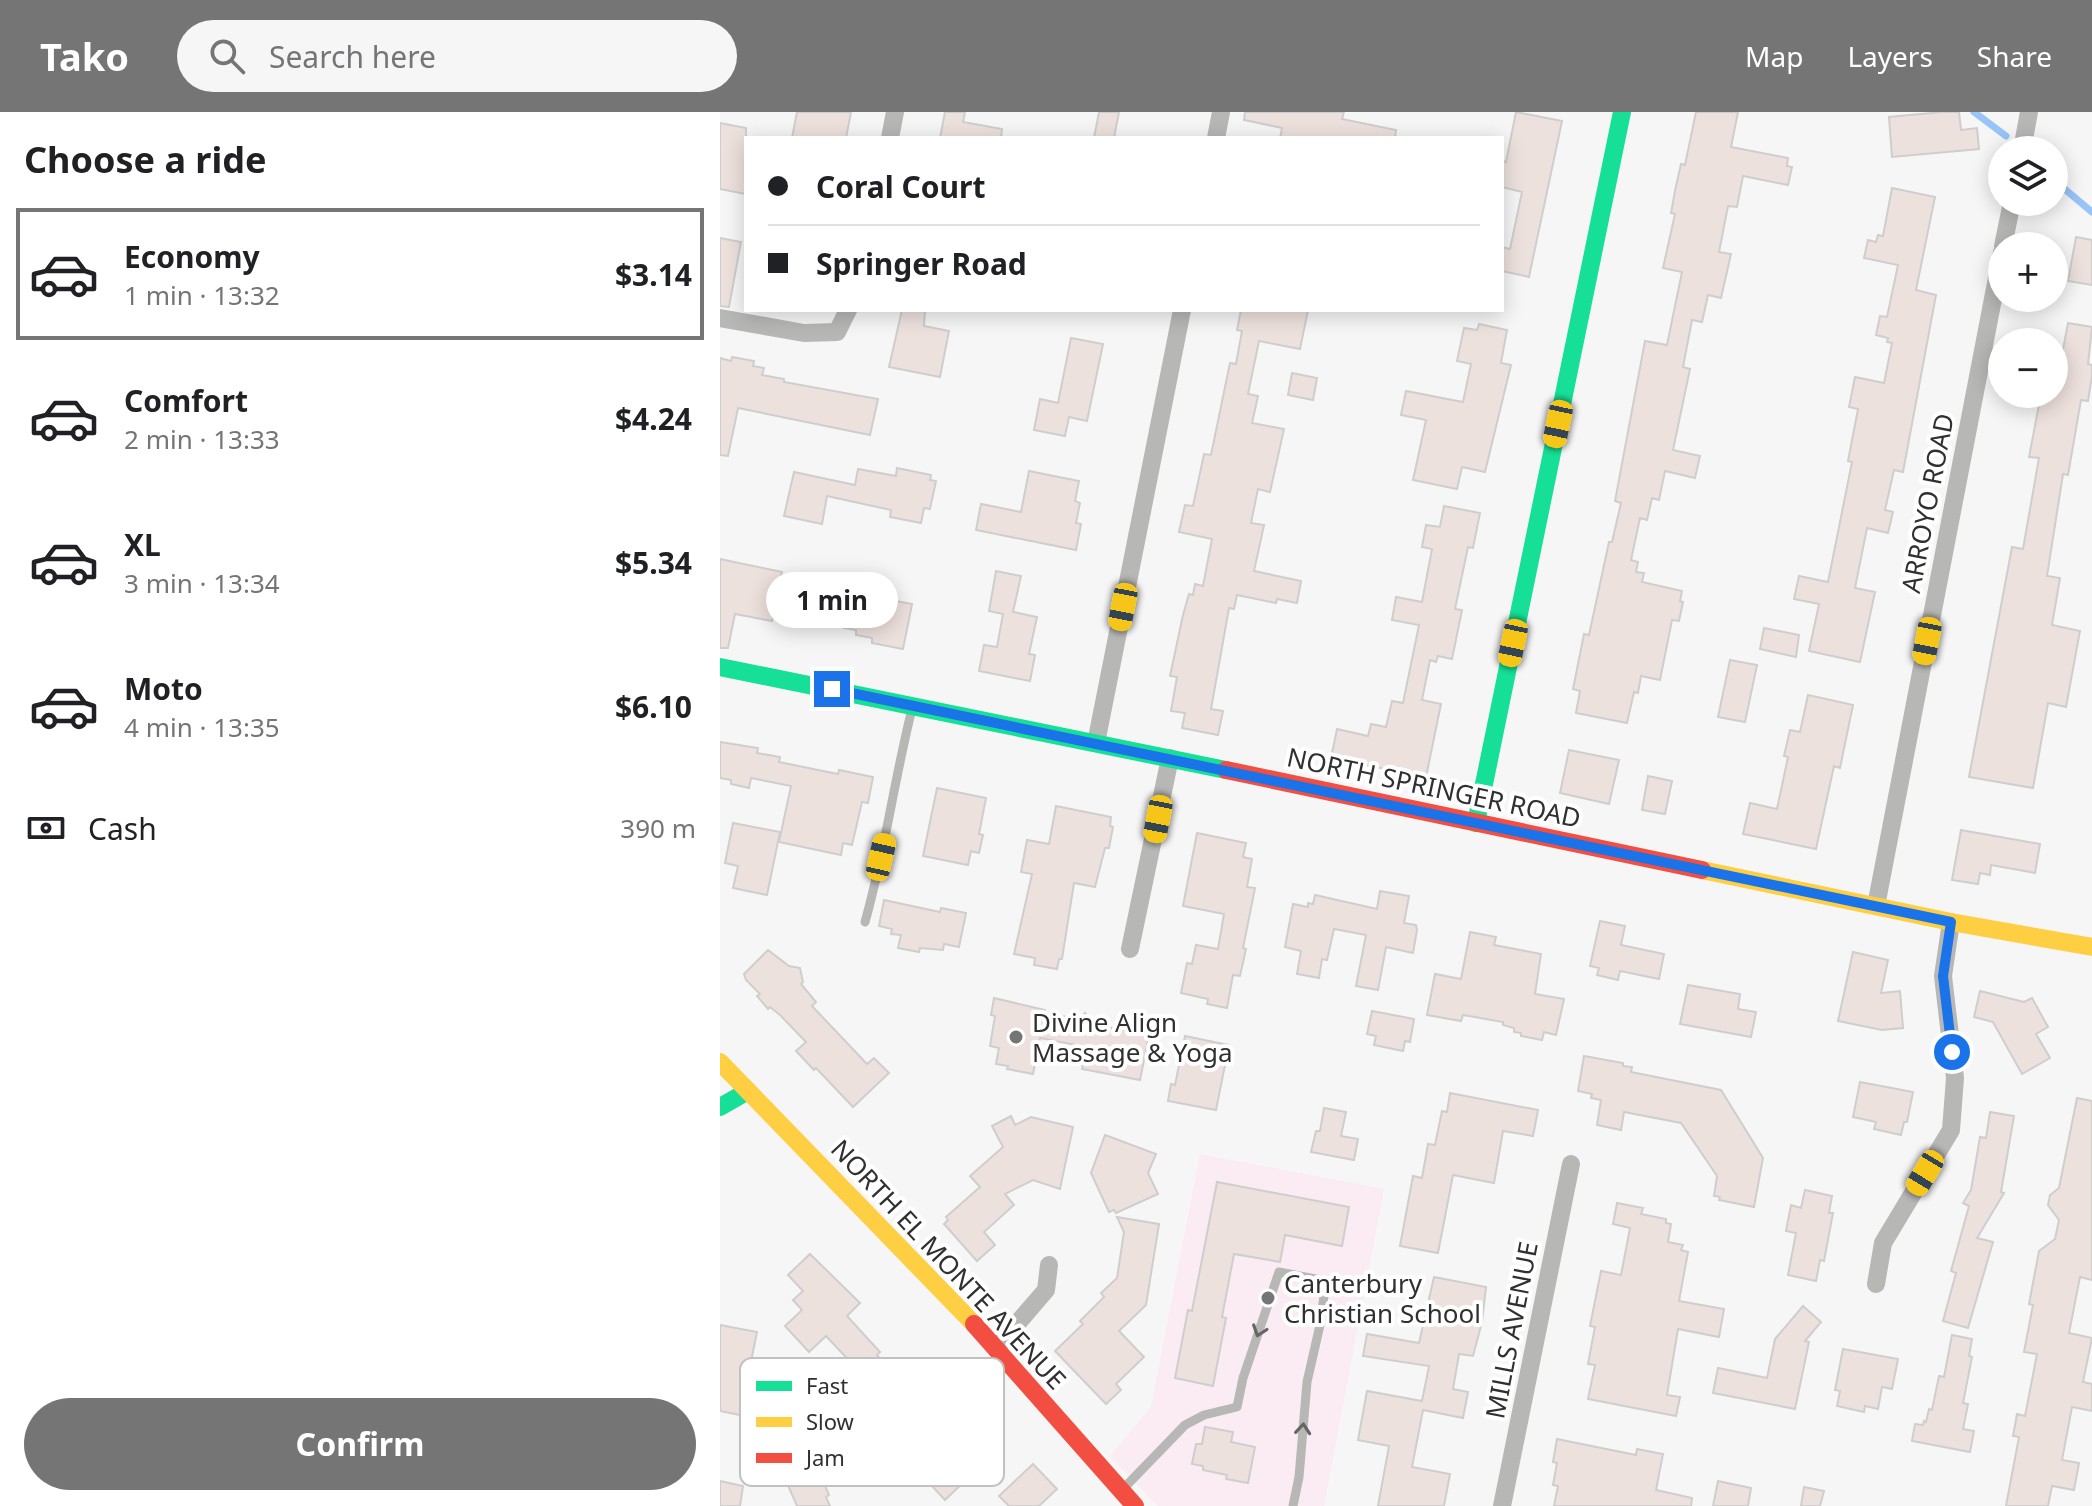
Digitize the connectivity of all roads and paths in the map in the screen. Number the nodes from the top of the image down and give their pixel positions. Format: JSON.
{"nodes":[{"id":1,"x":895,"y":112,"type":"edge"},
{"id":2,"x":1221,"y":112,"type":"edge"},
{"id":3,"x":1622,"y":112,"type":"edge"},
{"id":4,"x":2029,"y":112,"type":"edge"},
{"id":5,"x":890,"y":136,"type":"edge"},
{"id":6,"x":1216,"y":136,"type":"edge"},
{"id":7,"x":2025,"y":136,"type":"edge"},
{"id":8,"x":847,"y":312,"type":"edge"},
{"id":9,"x":1182,"y":312,"type":"edge"},
{"id":10,"x":1990,"y":312,"type":"edge"},
{"id":11,"x":720,"y":318,"type":"edge"},
{"id":12,"x":720,"y":667,"type":"edge"},
{"id":13,"x":913,"y":706,"type":"junction"},
{"id":14,"x":1096,"y":743,"type":"junction"},
{"id":15,"x":1170,"y":758,"type":"junction"},
{"id":16,"x":1476,"y":823,"type":"junction"},
{"id":17,"x":1876,"y":906,"type":"junction"},
{"id":18,"x":865,"y":922,"type":"dead end"},
{"id":19,"x":1951,"y":922,"type":"junction"},
{"id":20,"x":2092,"y":947,"type":"edge"},
{"id":21,"x":1130,"y":949,"type":"dead end"},
{"id":22,"x":720,"y":1062,"type":"edge"},
{"id":23,"x":748,"y":1091,"type":"junction"},
{"id":24,"x":720,"y":1107,"type":"edge"},
{"id":25,"x":1571,"y":1164,"type":"dead end"},
{"id":26,"x":1049,"y":1265,"type":"dead end"},
{"id":27,"x":1876,"y":1284,"type":"dead end"},
{"id":28,"x":997,"y":1347,"type":"junction"},
{"id":29,"x":1122,"y":1491,"type":"junction"},
{"id":30,"x":1135,"y":1506,"type":"edge"},
{"id":31,"x":1293,"y":1506,"type":"edge"},
{"id":32,"x":1502,"y":1506,"type":"edge"}],
"edges":[{"from":1,"to":5,"type":"street"},
{"from":2,"to":6,"type":"street"},
{"from":3,"to":16,"type":"street"},
{"from":4,"to":7,"type":"street"},
{"from":8,"to":11,"type":"street"},
{"from":9,"to":14,"type":"street"},
{"from":10,"to":17,"type":"street","name":"ARROYO ROAD"},
{"from":12,"to":13,"type":"street","name":"NORTH SPRINGER ROAD"},
{"from":13,"to":14,"type":"street","name":"NORTH SPRINGER ROAD"},
{"from":13,"to":18,"type":"lane"},
{"from":14,"to":15,"type":"street","name":"NORTH SPRINGER ROAD"},
{"from":15,"to":16,"type":"street","name":"NORTH SPRINGER ROAD"},
{"from":15,"to":21,"type":"street"},
{"from":16,"to":17,"type":"street","name":"NORTH SPRINGER ROAD"},
{"from":17,"to":19,"type":"street","name":"NORTH SPRINGER ROAD"},
{"from":19,"to":20,"type":"street","name":"NORTH SPRINGER ROAD"},
{"from":19,"to":27,"type":"street"},
{"from":22,"to":23,"type":"street","name":"NORTH EL MONTE AVENUE"},
{"from":23,"to":24,"type":"street"},
{"from":23,"to":28,"type":"street","name":"NORTH EL MONTE AVENUE"},
{"from":25,"to":32,"type":"street","name":"MILLS AVENUE"},
{"from":26,"to":28,"type":"street"},
{"from":28,"to":29,"type":"street","name":"NORTH EL MONTE AVENUE"},
{"from":29,"to":30,"type":"street","name":"NORTH EL MONTE AVENUE"},
{"from":31,"to":29,"type":"lane","one_way":true}]}
